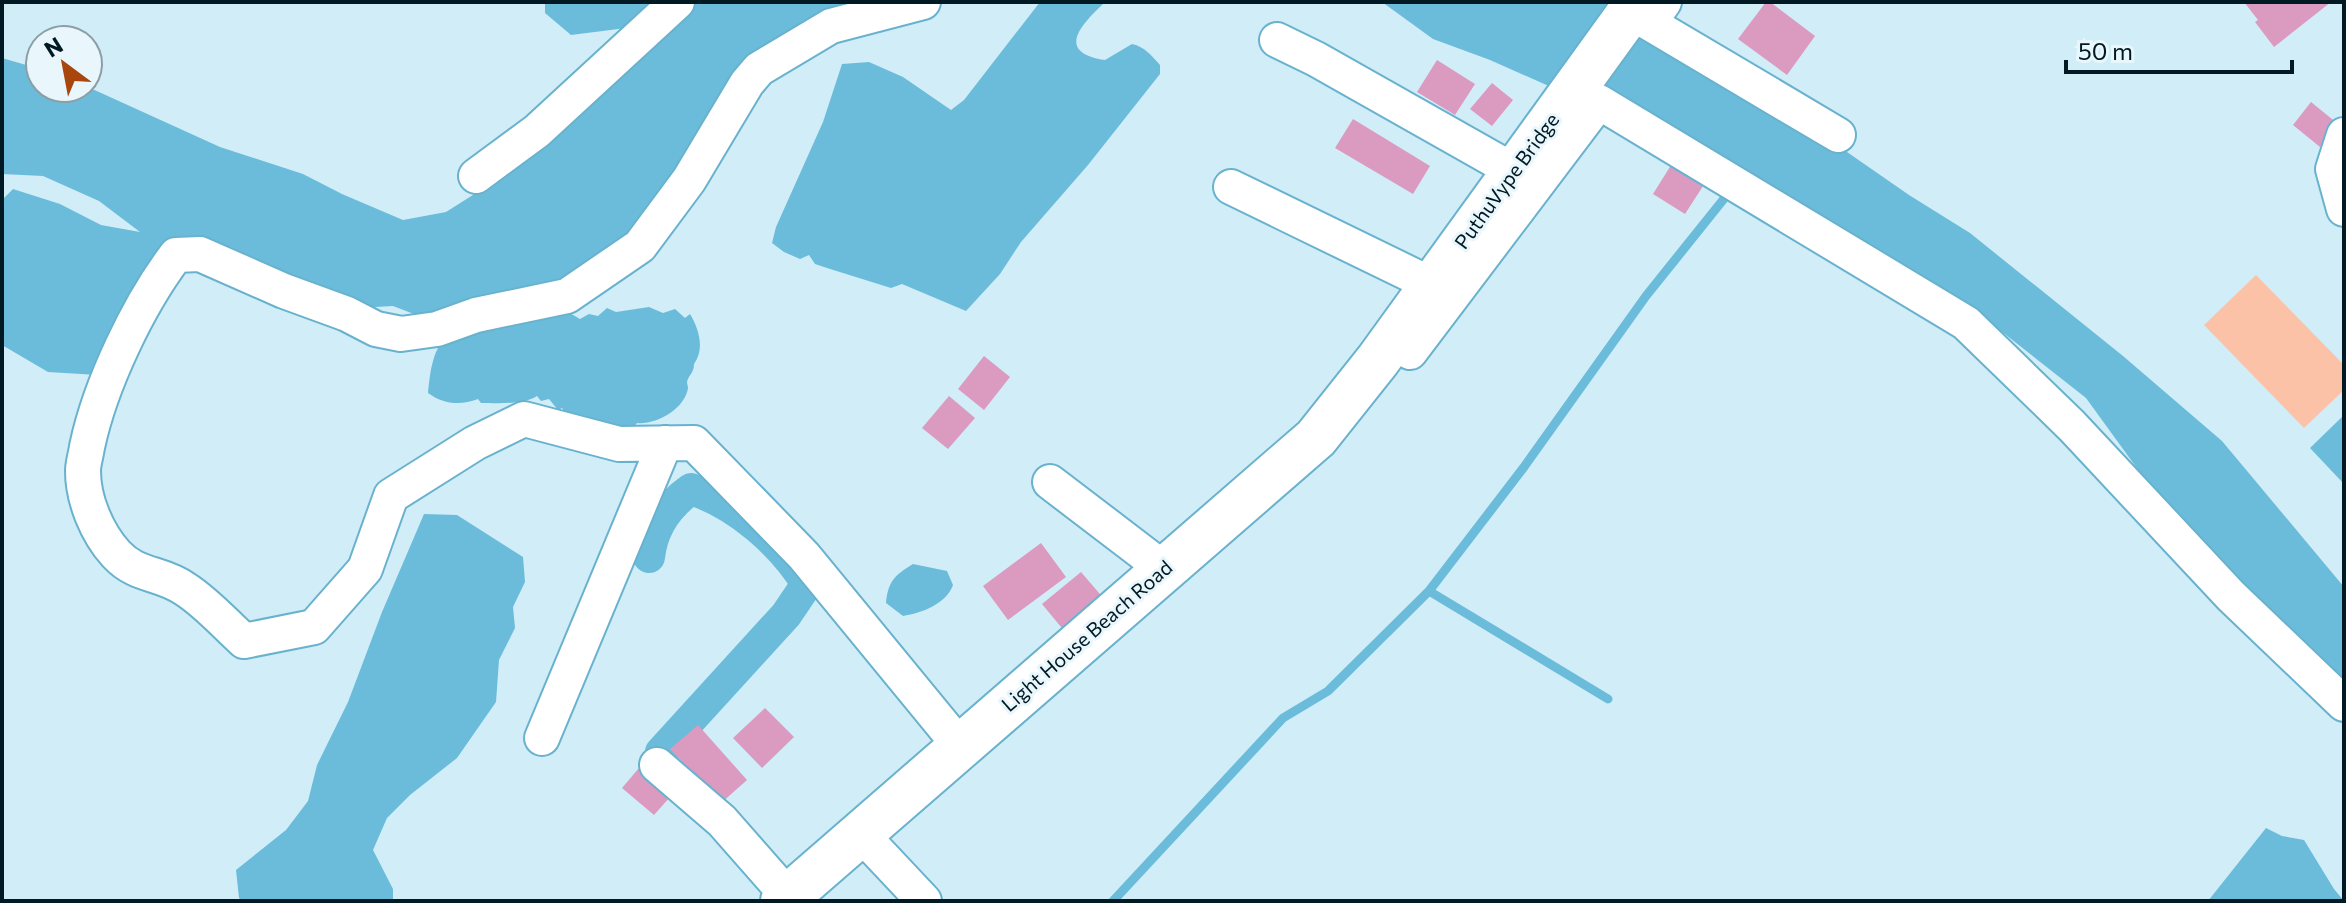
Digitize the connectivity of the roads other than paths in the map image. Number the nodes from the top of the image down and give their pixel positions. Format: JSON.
{"nodes":[{"id":1,"x":677,"y":2,"type":"edge"},
{"id":2,"x":923,"y":2,"type":"edge"},
{"id":3,"x":1637,"y":2,"type":"edge"},
{"id":4,"x":1664,"y":2,"type":"edge"},
{"id":5,"x":1277,"y":40,"type":"dead end"},
{"id":6,"x":1553,"y":91,"type":"dead end"},
{"id":7,"x":1838,"y":135,"type":"dead end"},
{"id":8,"x":2344,"y":135,"type":"edge"},
{"id":9,"x":1500,"y":163,"type":"junction"},
{"id":10,"x":476,"y":176,"type":"dead end"},
{"id":11,"x":1231,"y":187,"type":"dead end"},
{"id":12,"x":2344,"y":209,"type":"edge"},
{"id":13,"x":1416,"y":277,"type":"junction"},
{"id":14,"x":1365,"y":377,"type":"junction"},
{"id":15,"x":665,"y":443,"type":"junction"},
{"id":16,"x":1050,"y":482,"type":"dead end"},
{"id":17,"x":1164,"y":569,"type":"junction"},
{"id":18,"x":2344,"y":704,"type":"edge"},
{"id":19,"x":542,"y":738,"type":"dead end"},
{"id":20,"x":960,"y":746,"type":"junction"},
{"id":21,"x":657,"y":765,"type":"dead end"},
{"id":22,"x":861,"y":834,"type":"junction"},
{"id":23,"x":785,"y":899,"type":"edge"},
{"id":24,"x":924,"y":901,"type":"edge"}],
"edges":[{"from":1,"to":10,"type":"street"},
{"from":2,"to":15,"type":"street"},
{"from":3,"to":14,"type":"main road","name":"PuthuVype Bridge"},
{"from":4,"to":7,"type":"street"},
{"from":5,"to":9,"type":"street"},
{"from":6,"to":9,"type":"street"},
{"from":8,"to":12,"type":"street"},
{"from":9,"to":13,"type":"street"},
{"from":11,"to":13,"type":"street"},
{"from":13,"to":14,"type":"street"},
{"from":14,"to":17,"type":"main road","name":"Light House Beach Road"},
{"from":14,"to":18,"type":"street"},
{"from":15,"to":19,"type":"street"},
{"from":15,"to":20,"type":"street"},
{"from":16,"to":17,"type":"street"},
{"from":17,"to":20,"type":"main road","name":"Light House Beach Road"},
{"from":20,"to":22,"type":"main road","name":"Light House Beach Road"},
{"from":21,"to":23,"type":"street"},
{"from":22,"to":23,"type":"main road","name":"Light House Beach Road"},
{"from":22,"to":24,"type":"street"}]}
